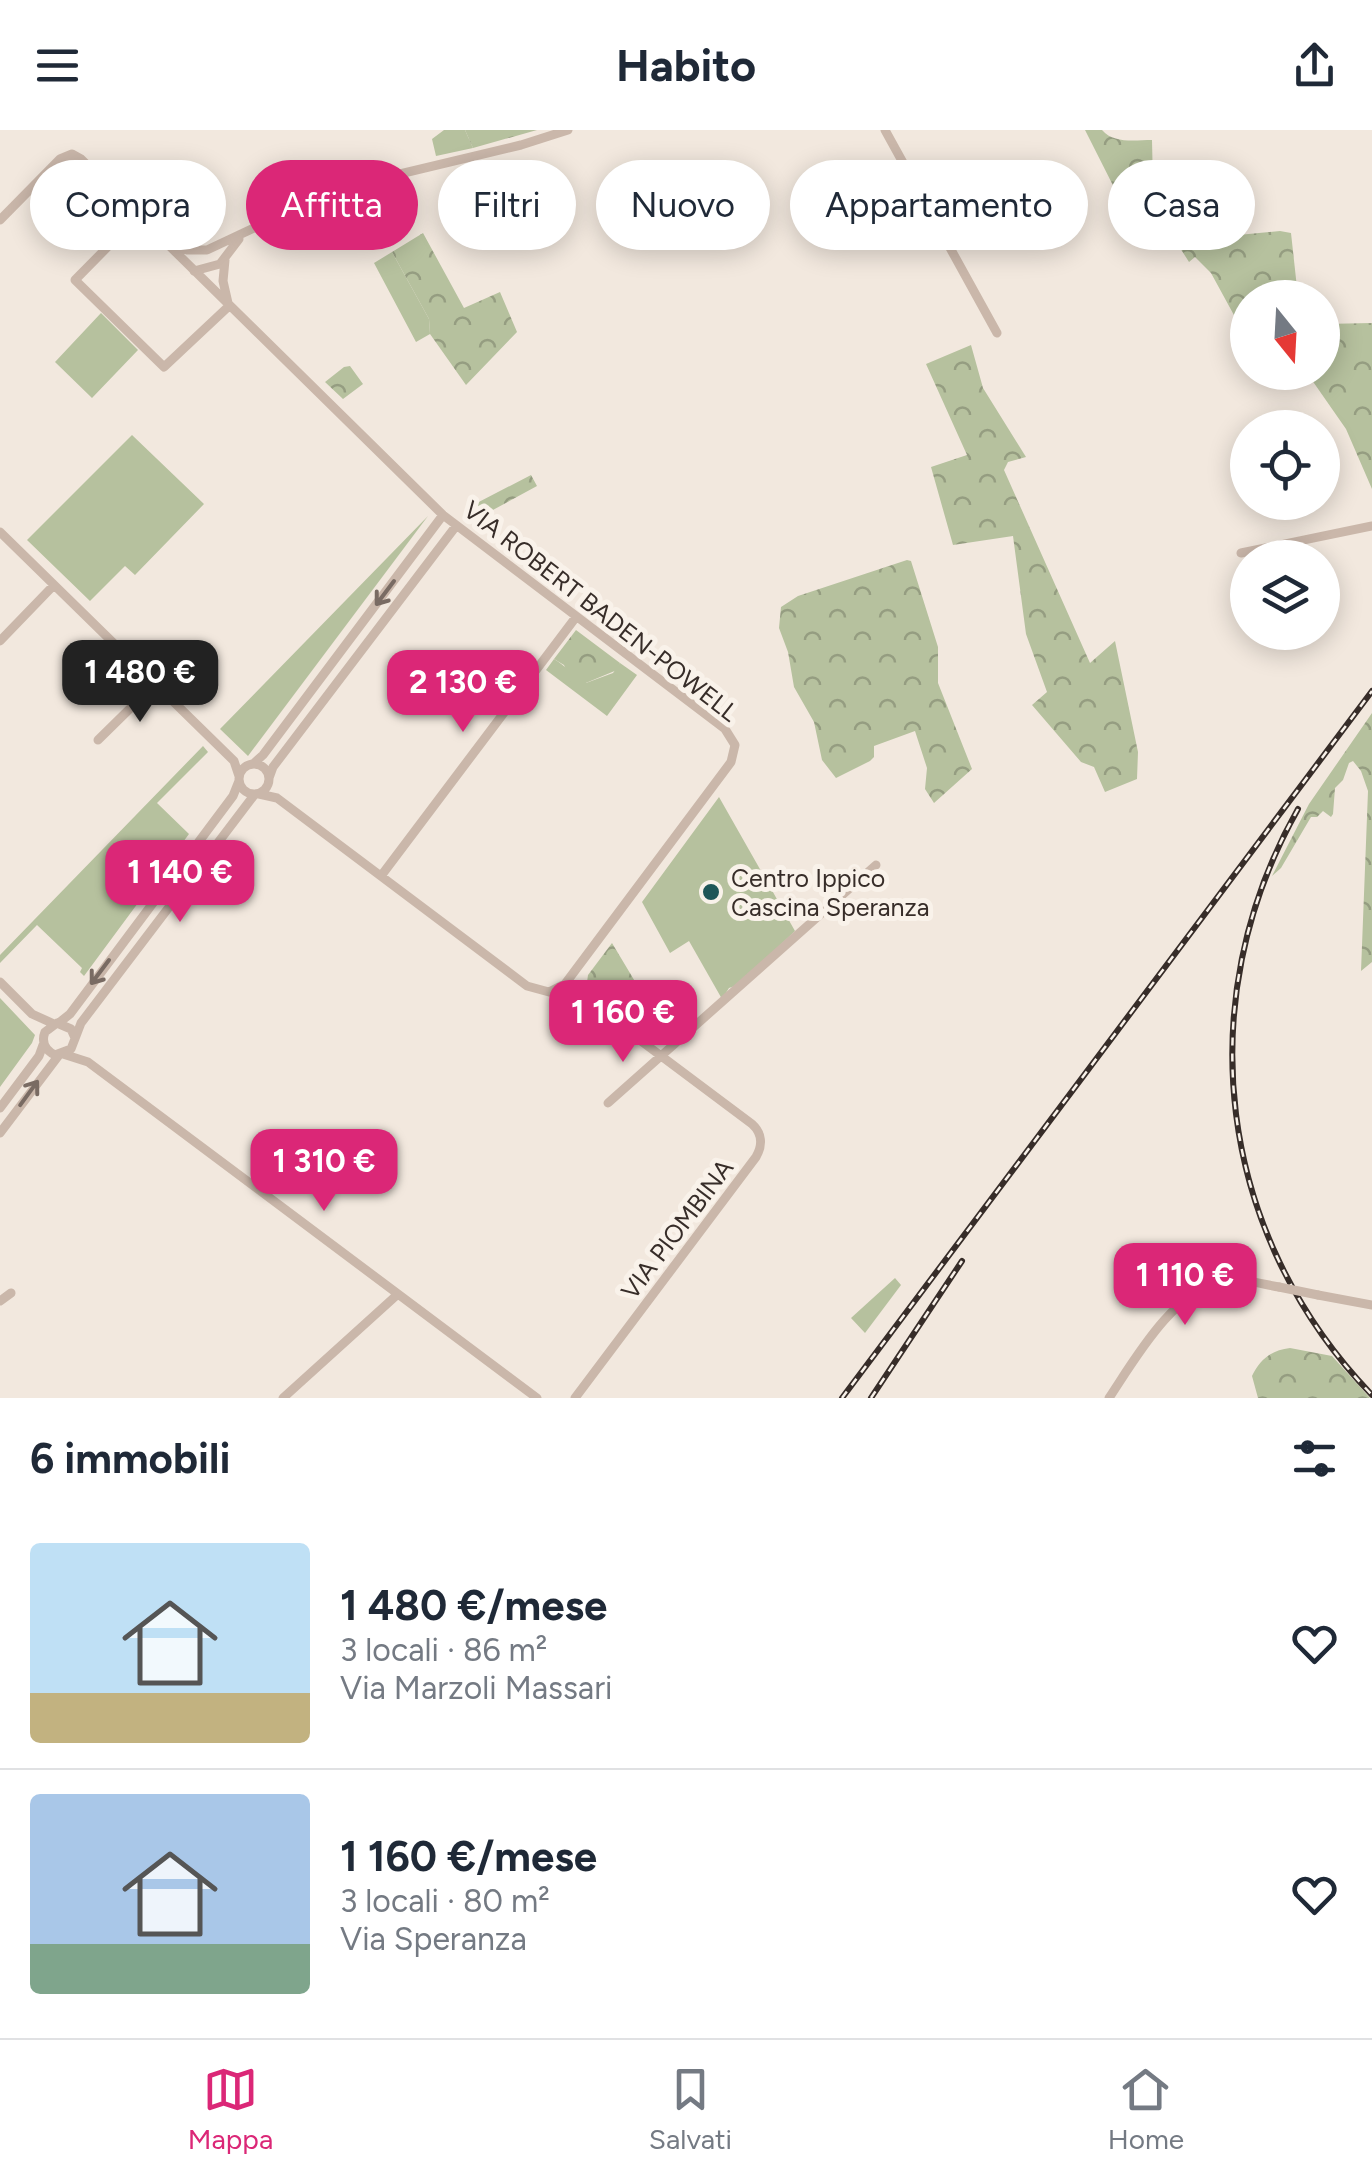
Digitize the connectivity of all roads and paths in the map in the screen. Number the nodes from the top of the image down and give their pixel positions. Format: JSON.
{"nodes":[{"id":1,"x":568,"y":130,"type":"edge"},
{"id":2,"x":885,"y":130,"type":"edge"},
{"id":3,"x":30,"y":191,"type":"edge"},
{"id":4,"x":0,"y":220,"type":"edge"},
{"id":5,"x":245,"y":233,"type":"junction"},
{"id":6,"x":226,"y":242,"type":"edge"},
{"id":7,"x":104,"y":250,"type":"edge"},
{"id":8,"x":174,"y":250,"type":"edge"},
{"id":9,"x":207,"y":250,"type":"edge"},
{"id":10,"x":226,"y":260,"type":"junction"},
{"id":11,"x":194,"y":271,"type":"junction"},
{"id":12,"x":228,"y":306,"type":"junction"},
{"id":13,"x":997,"y":333,"type":"dead end"},
{"id":14,"x":443,"y":515,"type":"junction"},
{"id":15,"x":456,"y":526,"type":"junction"},
{"id":16,"x":1372,"y":526,"type":"edge"},
{"id":17,"x":0,"y":532,"type":"edge"},
{"id":18,"x":1302,"y":540,"type":"edge"},
{"id":19,"x":54,"y":585,"type":"junction"},
{"id":20,"x":576,"y":617,"type":"junction"},
{"id":21,"x":0,"y":641,"type":"edge"},
{"id":22,"x":155,"y":684,"type":"junction"},
{"id":23,"x":98,"y":740,"type":"dead end"},
{"id":24,"x":234,"y":761,"type":"junction"},
{"id":25,"x":250,"y":764,"type":"junction"},
{"id":26,"x":239,"y":778,"type":"junction"},
{"id":27,"x":269,"y":780,"type":"junction"},
{"id":28,"x":257,"y":794,"type":"junction"},
{"id":29,"x":277,"y":798,"type":"junction"},
{"id":30,"x":876,"y":866,"type":"dead end"},
{"id":31,"x":381,"y":876,"type":"junction"},
{"id":32,"x":0,"y":982,"type":"edge"},
{"id":33,"x":565,"y":984,"type":"junction"},
{"id":34,"x":32,"y":1014,"type":"junction"},
{"id":35,"x":56,"y":1024,"type":"junction"},
{"id":36,"x":43,"y":1039,"type":"junction"},
{"id":37,"x":75,"y":1039,"type":"junction"},
{"id":38,"x":61,"y":1055,"type":"junction"},
{"id":39,"x":662,"y":1057,"type":"junction"},
{"id":40,"x":88,"y":1062,"type":"junction"},
{"id":41,"x":608,"y":1103,"type":"dead end"},
{"id":42,"x":0,"y":1108,"type":"edge"},
{"id":43,"x":0,"y":1133,"type":"edge"},
{"id":44,"x":11,"y":1293,"type":"dead end"},
{"id":45,"x":398,"y":1294,"type":"junction"},
{"id":46,"x":0,"y":1301,"type":"edge"},
{"id":47,"x":1372,"y":1305,"type":"edge"},
{"id":48,"x":283,"y":1398,"type":"edge"},
{"id":49,"x":537,"y":1398,"type":"edge"},
{"id":50,"x":575,"y":1398,"type":"edge"},
{"id":51,"x":1108,"y":1398,"type":"edge"}],
"edges":[{"from":1,"to":5,"type":"street"},
{"from":2,"to":13,"type":"street"},
{"from":3,"to":4,"type":"street","name":"VIA ROBERT BADEN-POWELL"},
{"from":5,"to":6,"type":"street"},
{"from":5,"to":10,"type":"street"},
{"from":7,"to":12,"type":"street"},
{"from":8,"to":11,"type":"street","name":"VIA ROBERT BADEN-POWELL"},
{"from":9,"to":11,"type":"street"},
{"from":10,"to":11,"type":"street"},
{"from":10,"to":12,"type":"street"},
{"from":11,"to":12,"type":"street","name":"VIA ROBERT BADEN-POWELL"},
{"from":12,"to":14,"type":"street","name":"VIA ROBERT BADEN-POWELL"},
{"from":14,"to":15,"type":"street","name":"VIA ROBERT BADEN-POWELL"},
{"from":14,"to":25,"type":"street","one_way":true},
{"from":15,"to":20,"type":"street","name":"VIA ROBERT BADEN-POWELL"},
{"from":15,"to":27,"type":"street"},
{"from":16,"to":18,"type":"street"},
{"from":17,"to":19,"type":"street"},
{"from":19,"to":21,"type":"street"},
{"from":19,"to":22,"type":"street"},
{"from":20,"to":31,"type":"street"},
{"from":20,"to":33,"type":"street","name":"VIA ROBERT BADEN-POWELL"},
{"from":22,"to":23,"type":"street"},
{"from":22,"to":24,"type":"street"},
{"from":24,"to":25,"type":"street"},
{"from":24,"to":26,"type":"street"},
{"from":25,"to":26,"type":"street"},
{"from":25,"to":27,"type":"street"},
{"from":26,"to":28,"type":"street"},
{"from":26,"to":35,"type":"street","one_way":true},
{"from":27,"to":28,"type":"street"},
{"from":27,"to":29,"type":"street"},
{"from":28,"to":29,"type":"street"},
{"from":28,"to":37,"type":"street"},
{"from":29,"to":31,"type":"street"},
{"from":30,"to":39,"type":"street"},
{"from":31,"to":33,"type":"street"},
{"from":32,"to":34,"type":"street"},
{"from":33,"to":39,"type":"street","name":"VIA PIOMBINA"},
{"from":34,"to":35,"type":"street"},
{"from":34,"to":36,"type":"street"},
{"from":35,"to":36,"type":"street"},
{"from":35,"to":37,"type":"street"},
{"from":36,"to":38,"type":"street"},
{"from":36,"to":42,"type":"street"},
{"from":37,"to":38,"type":"street"},
{"from":37,"to":40,"type":"street"},
{"from":38,"to":40,"type":"street"},
{"from":43,"to":38,"type":"street","one_way":true},
{"from":39,"to":41,"type":"street"},
{"from":39,"to":50,"type":"street","name":"VIA PIOMBINA"},
{"from":40,"to":45,"type":"street"},
{"from":44,"to":46,"type":"street"},
{"from":45,"to":48,"type":"street"},
{"from":45,"to":49,"type":"street"},
{"from":47,"to":51,"type":"street","bridge":true}]}
